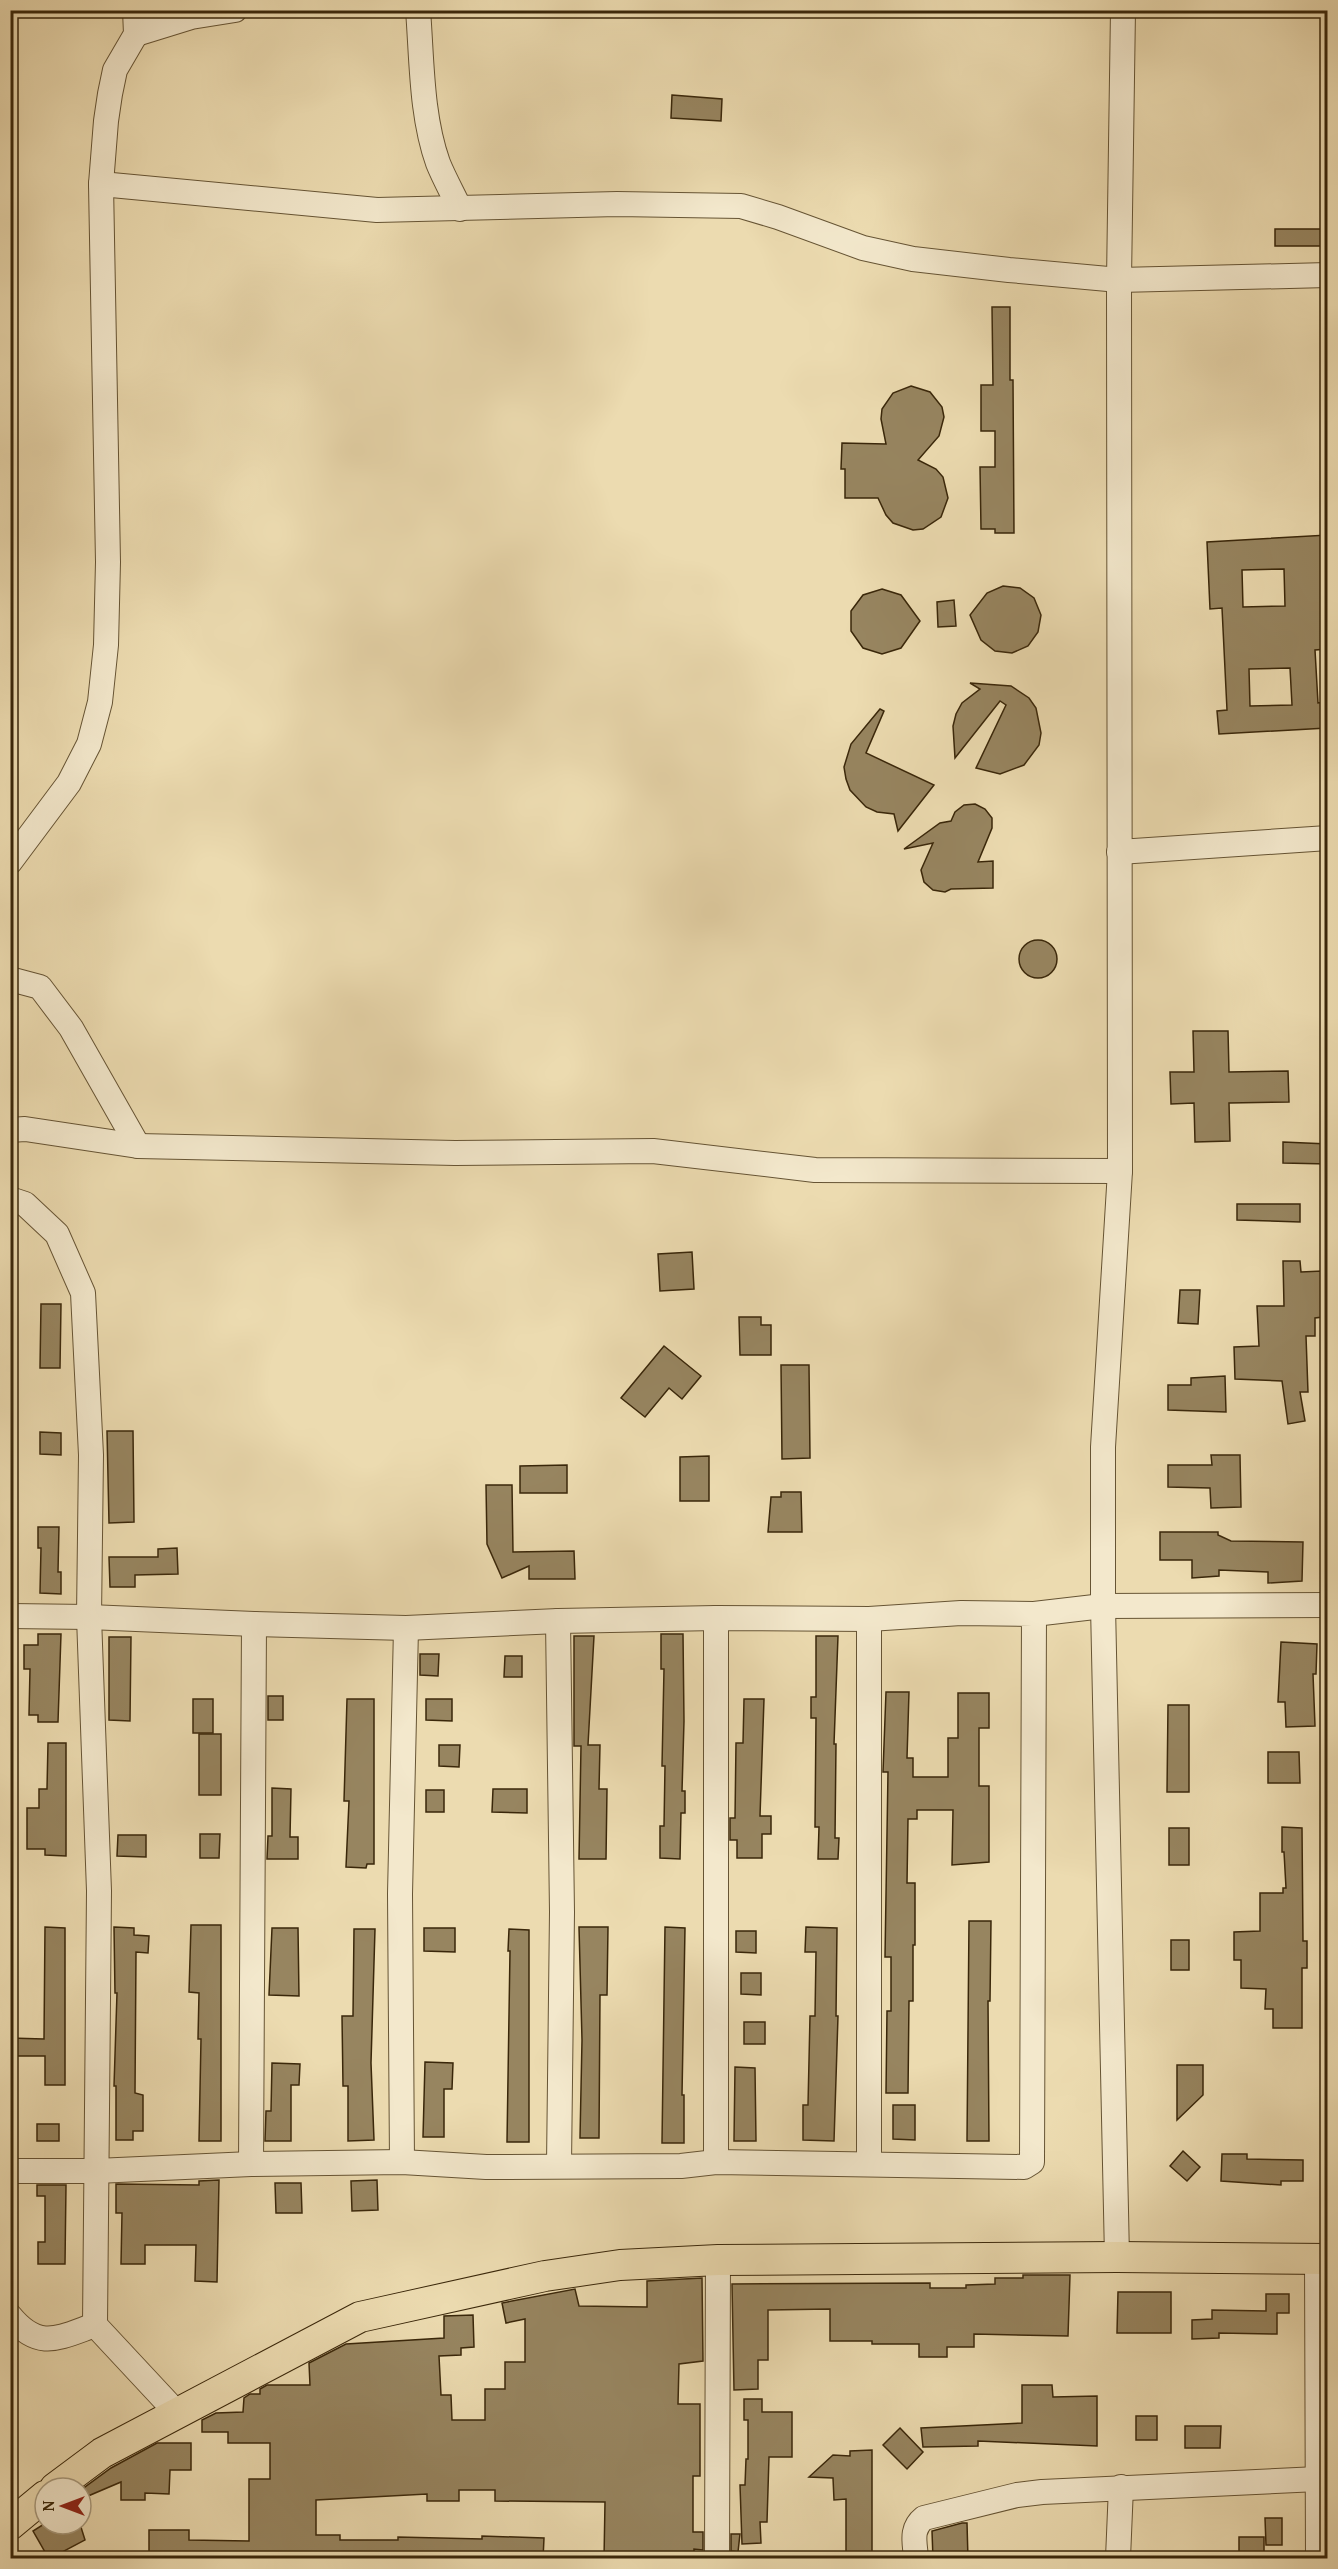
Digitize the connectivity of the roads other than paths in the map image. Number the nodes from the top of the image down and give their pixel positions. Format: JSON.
{"nodes":[{"id":1,"x":135,"y":10,"type":"edge"},
{"id":2,"x":235,"y":10,"type":"edge"},
{"id":3,"x":418,"y":10,"type":"edge"},
{"id":4,"x":1123,"y":10,"type":"edge"},
{"id":5,"x":136,"y":34,"type":"junction"},
{"id":6,"x":101,"y":184,"type":"junction"},
{"id":7,"x":460,"y":209,"type":"junction"},
{"id":8,"x":1328,"y":275,"type":"edge"},
{"id":9,"x":1119,"y":279,"type":"junction"},
{"id":10,"x":1328,"y":838,"type":"edge"},
{"id":11,"x":1119,"y":852,"type":"junction"},
{"id":12,"x":10,"y":862,"type":"edge"},
{"id":13,"x":10,"y":979,"type":"edge"},
{"id":14,"x":10,"y":1130,"type":"edge"},
{"id":15,"x":138,"y":1146,"type":"junction"},
{"id":16,"x":1120,"y":1171,"type":"junction"},
{"id":17,"x":10,"y":1199,"type":"edge"},
{"id":18,"x":1328,"y":1605,"type":"edge"},
{"id":19,"x":1103,"y":1606,"type":"junction"},
{"id":20,"x":1034,"y":1614,"type":"junction"},
{"id":21,"x":10,"y":1616,"type":"edge"},
{"id":22,"x":89,"y":1617,"type":"junction"},
{"id":23,"x":716,"y":1618,"type":"junction"},
{"id":24,"x":869,"y":1619,"type":"junction"},
{"id":25,"x":558,"y":1621,"type":"junction"},
{"id":26,"x":254,"y":1624,"type":"junction"},
{"id":27,"x":406,"y":1628,"type":"junction"},
{"id":28,"x":402,"y":2162,"type":"junction"},
{"id":29,"x":716,"y":2162,"type":"junction"},
{"id":30,"x":869,"y":2163,"type":"junction"},
{"id":31,"x":251,"y":2164,"type":"junction"},
{"id":32,"x":559,"y":2165,"type":"junction"},
{"id":33,"x":10,"y":2170,"type":"edge"},
{"id":34,"x":96,"y":2171,"type":"junction"},
{"id":35,"x":1117,"y":2257,"type":"junction"},
{"id":36,"x":718,"y":2260,"type":"junction"},
{"id":37,"x":1322,"y":2260,"type":"edge"},
{"id":38,"x":10,"y":2316,"type":"edge"},
{"id":39,"x":94,"y":2325,"type":"junction"},
{"id":40,"x":177,"y":2413,"type":"junction"},
{"id":41,"x":71,"y":2476,"type":"edge"},
{"id":42,"x":1318,"y":2479,"type":"junction"},
{"id":43,"x":1121,"y":2487,"type":"junction"},
{"id":44,"x":33,"y":2506,"type":"edge"},
{"id":45,"x":10,"y":2525,"type":"edge"},
{"id":46,"x":717,"y":2559,"type":"edge"},
{"id":47,"x":916,"y":2559,"type":"edge"},
{"id":48,"x":1118,"y":2559,"type":"edge"},
{"id":49,"x":1318,"y":2559,"type":"edge"}],
"edges":[{"from":1,"to":5,"type":"street"},
{"from":2,"to":5,"type":"street"},
{"from":3,"to":7,"type":"street"},
{"from":4,"to":9,"type":"street"},
{"from":5,"to":6,"type":"street"},
{"from":6,"to":7,"type":"street"},
{"from":6,"to":12,"type":"street"},
{"from":7,"to":9,"type":"street"},
{"from":8,"to":9,"type":"street"},
{"from":9,"to":11,"type":"street"},
{"from":10,"to":11,"type":"street"},
{"from":11,"to":16,"type":"street"},
{"from":13,"to":15,"type":"street"},
{"from":14,"to":15,"type":"street"},
{"from":15,"to":16,"type":"street"},
{"from":16,"to":19,"type":"street"},
{"from":17,"to":22,"type":"street"},
{"from":18,"to":19,"type":"street"},
{"from":19,"to":20,"type":"street"},
{"from":19,"to":35,"type":"street"},
{"from":20,"to":24,"type":"street"},
{"from":20,"to":30,"type":"street"},
{"from":21,"to":22,"type":"street"},
{"from":22,"to":26,"type":"street"},
{"from":22,"to":34,"type":"street"},
{"from":23,"to":24,"type":"street"},
{"from":23,"to":25,"type":"street"},
{"from":23,"to":29,"type":"street"},
{"from":24,"to":30,"type":"street"},
{"from":25,"to":27,"type":"street"},
{"from":25,"to":32,"type":"street"},
{"from":26,"to":27,"type":"street"},
{"from":26,"to":31,"type":"street"},
{"from":27,"to":28,"type":"street"},
{"from":28,"to":31,"type":"street"},
{"from":28,"to":32,"type":"street"},
{"from":29,"to":30,"type":"street"},
{"from":29,"to":32,"type":"street"},
{"from":31,"to":34,"type":"street"},
{"from":33,"to":34,"type":"street"},
{"from":34,"to":39,"type":"street"},
{"from":35,"to":36,"type":"main road"},
{"from":35,"to":37,"type":"main road"},
{"from":36,"to":40,"type":"main road"},
{"from":36,"to":46,"type":"street"},
{"from":37,"to":42,"type":"street"},
{"from":38,"to":39,"type":"street"},
{"from":39,"to":40,"type":"street"},
{"from":40,"to":41,"type":"main road"},
{"from":42,"to":43,"type":"street"},
{"from":42,"to":49,"type":"street"},
{"from":43,"to":47,"type":"street"},
{"from":43,"to":48,"type":"street"},
{"from":44,"to":45,"type":"main road"}]}
